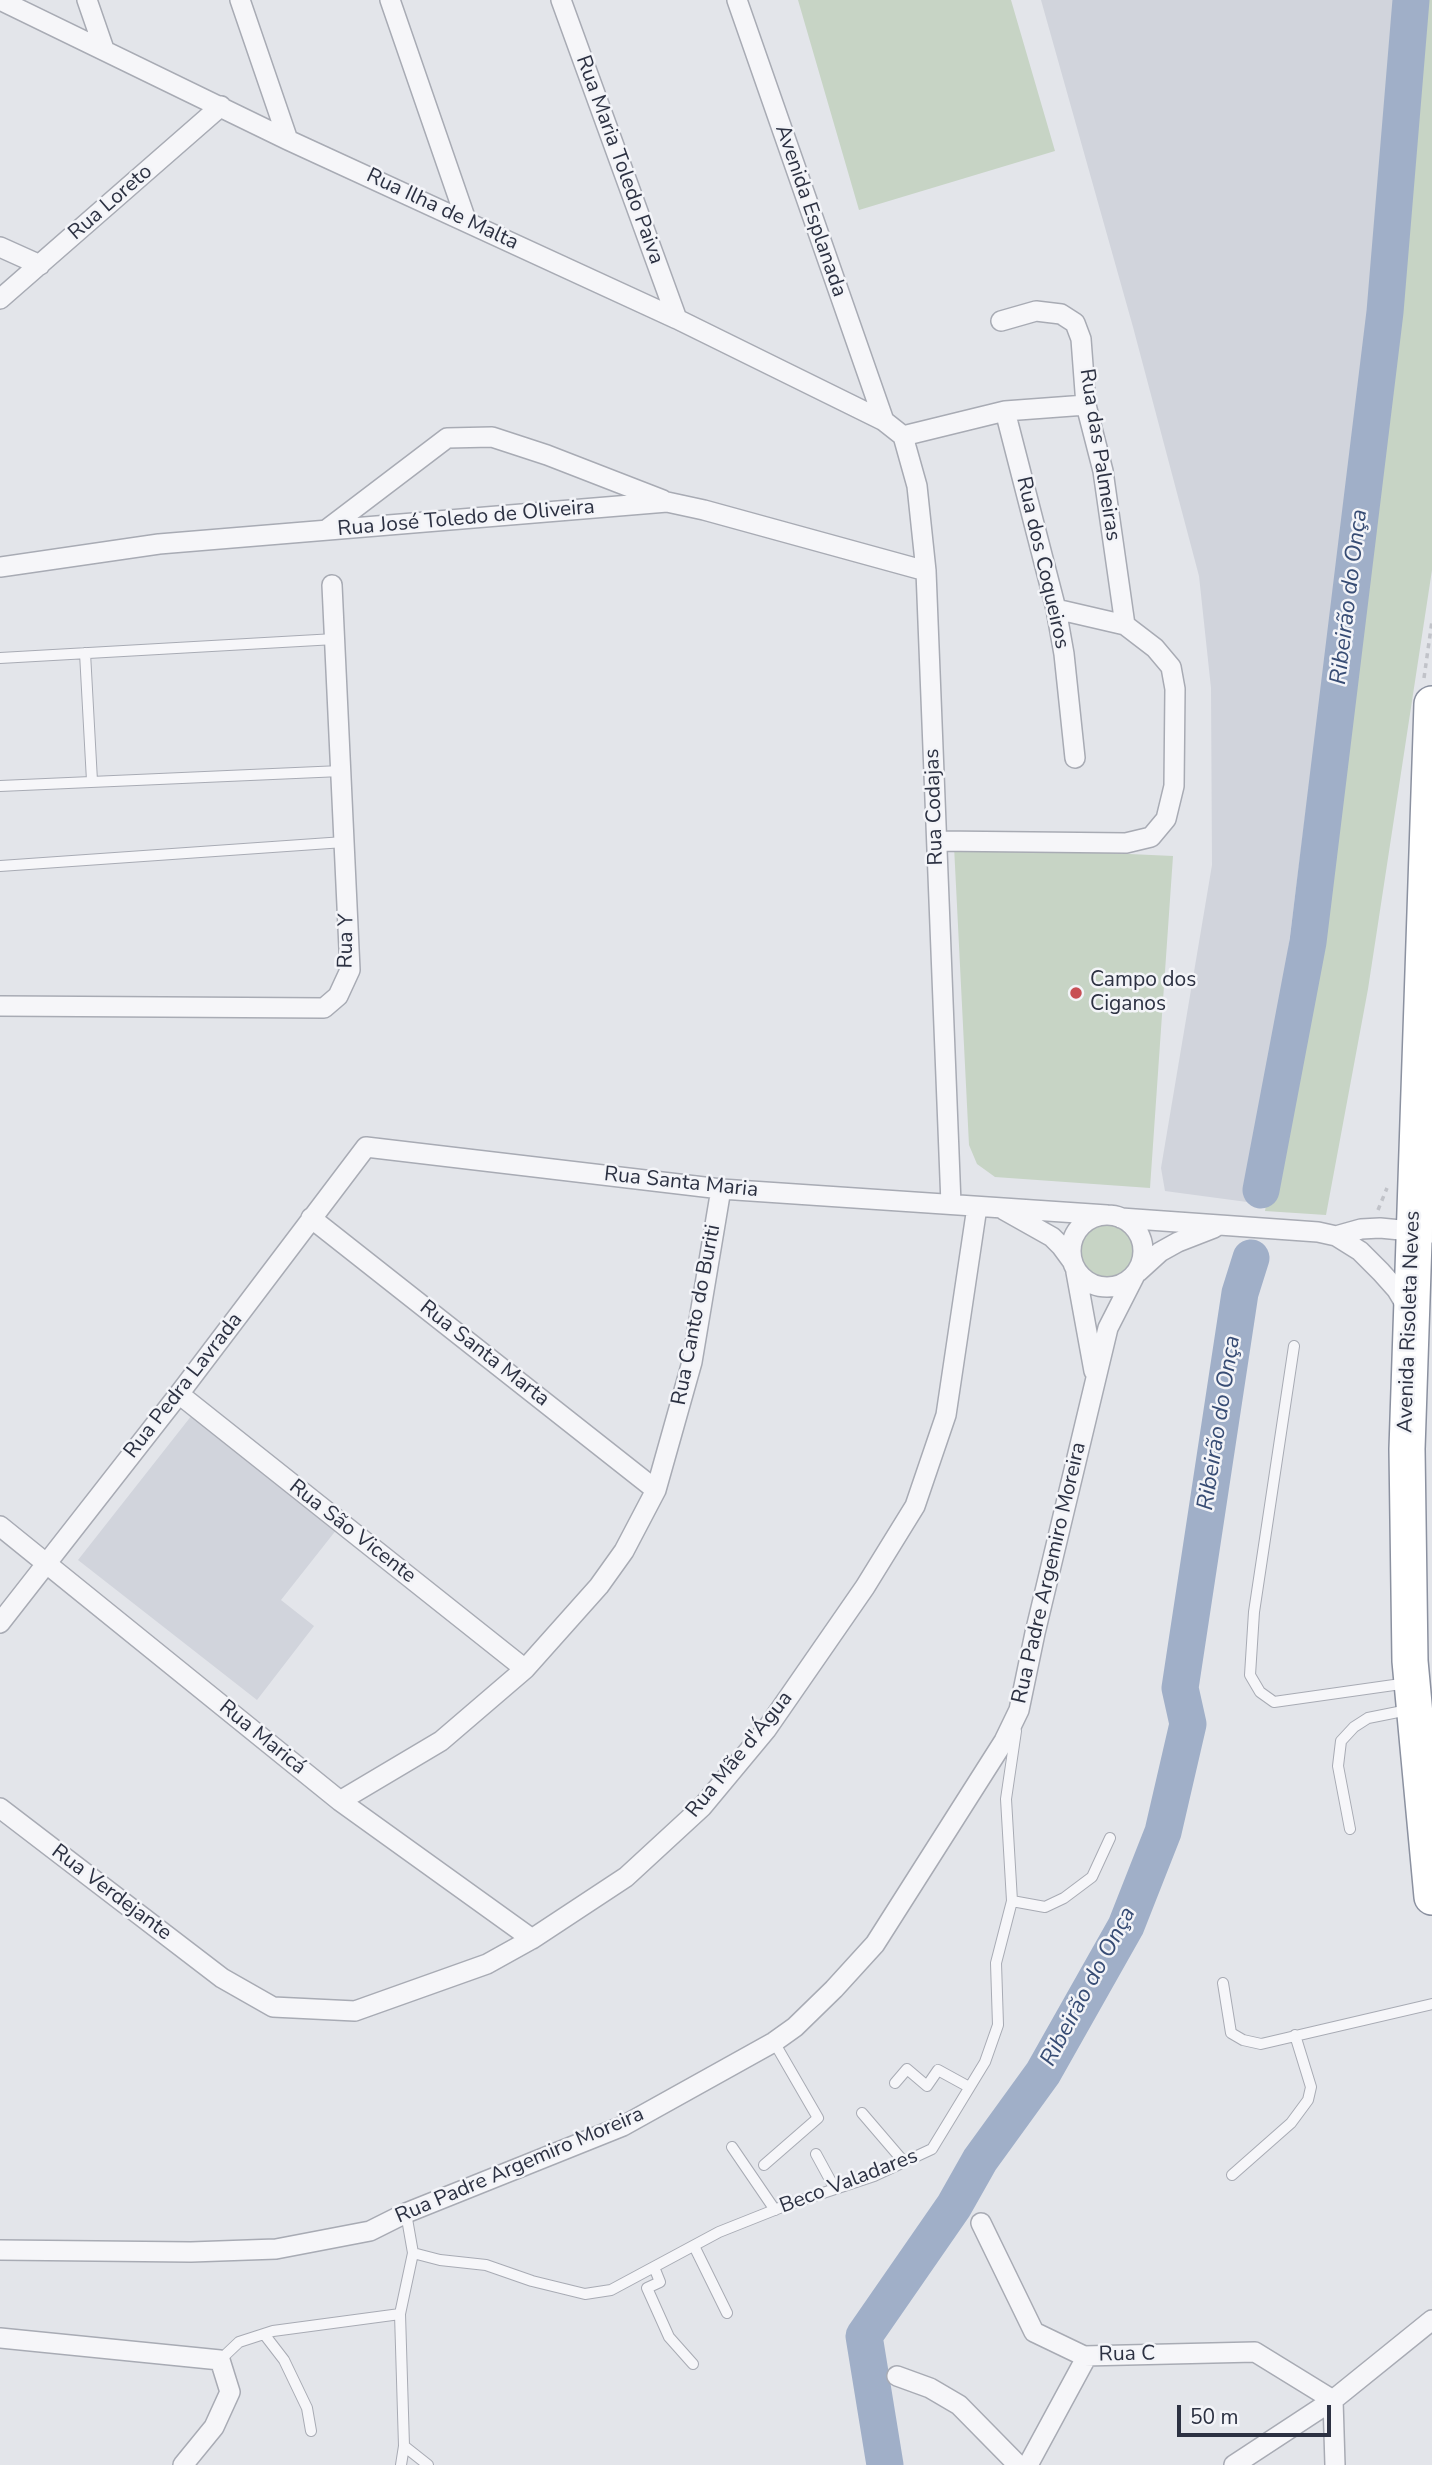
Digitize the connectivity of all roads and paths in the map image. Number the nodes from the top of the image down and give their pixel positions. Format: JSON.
{"nodes":[{"id":1,"x":0,"y":0,"type":"edge"},
{"id":2,"x":87,"y":0,"type":"edge"},
{"id":3,"x":240,"y":0,"type":"edge"},
{"id":4,"x":390,"y":0,"type":"edge"},
{"id":5,"x":561,"y":0,"type":"edge"},
{"id":6,"x":737,"y":0,"type":"edge"},
{"id":7,"x":104,"y":49,"type":"junction"},
{"id":8,"x":221,"y":106,"type":"junction"},
{"id":9,"x":288,"y":140,"type":"junction"},
{"id":10,"x":466,"y":220,"type":"junction"},
{"id":11,"x":0,"y":247,"type":"edge"},
{"id":12,"x":40,"y":265,"type":"junction"},
{"id":13,"x":0,"y":299,"type":"edge"},
{"id":14,"x":677,"y":319,"type":"junction"},
{"id":15,"x":1001,"y":321,"type":"dead end"},
{"id":16,"x":1086,"y":405,"type":"junction"},
{"id":17,"x":1005,"y":411,"type":"junction"},
{"id":18,"x":884,"y":421,"type":"junction"},
{"id":19,"x":903,"y":436,"type":"junction"},
{"id":20,"x":667,"y":502,"type":"junction"},
{"id":21,"x":324,"y":531,"type":"junction"},
{"id":22,"x":0,"y":566,"type":"edge"},
{"id":23,"x":926,"y":571,"type":"junction"},
{"id":24,"x":332,"y":585,"type":"dead end"},
{"id":25,"x":1056,"y":609,"type":"junction"},
{"id":26,"x":1125,"y":625,"type":"junction"},
{"id":27,"x":335,"y":639,"type":"junction"},
{"id":28,"x":85,"y":653,"type":"junction"},
{"id":29,"x":0,"y":658,"type":"edge"},
{"id":30,"x":1432,"y":704,"type":"edge"},
{"id":31,"x":1075,"y":758,"type":"dead end"},
{"id":32,"x":341,"y":771,"type":"junction"},
{"id":33,"x":92,"y":781,"type":"junction"},
{"id":34,"x":0,"y":786,"type":"edge"},
{"id":35,"x":937,"y":841,"type":"junction"},
{"id":36,"x":344,"y":842,"type":"junction"},
{"id":37,"x":0,"y":866,"type":"edge"},
{"id":38,"x":0,"y":1006,"type":"edge"},
{"id":39,"x":366,"y":1147,"type":"joint"},
{"id":40,"x":721,"y":1189,"type":"junction"},
{"id":41,"x":951,"y":1204,"type":"junction"},
{"id":42,"x":987,"y":1206,"type":"junction"},
{"id":43,"x":1114,"y":1216,"type":"junction"},
{"id":44,"x":311,"y":1218,"type":"junction"},
{"id":45,"x":1231,"y":1225,"type":"junction"},
{"id":46,"x":1422,"y":1231,"type":"edge"},
{"id":47,"x":1327,"y":1234,"type":"junction"},
{"id":48,"x":1074,"y":1266,"type":"junction"},
{"id":49,"x":1136,"y":1274,"type":"junction"},
{"id":50,"x":1411,"y":1314,"type":"junction"},
{"id":51,"x":1294,"y":1346,"type":"dead end"},
{"id":52,"x":1095,"y":1379,"type":"junction"},
{"id":53,"x":179,"y":1394,"type":"junction"},
{"id":54,"x":656,"y":1490,"type":"junction"},
{"id":55,"x":0,"y":1526,"type":"edge"},
{"id":56,"x":46,"y":1562,"type":"junction"},
{"id":57,"x":0,"y":1623,"type":"edge"},
{"id":58,"x":525,"y":1669,"type":"junction"},
{"id":59,"x":1420,"y":1695,"type":"edge"},
{"id":60,"x":1019,"y":1710,"type":"junction"},
{"id":61,"x":340,"y":1801,"type":"junction"},
{"id":62,"x":0,"y":1808,"type":"edge"},
{"id":63,"x":1350,"y":1829,"type":"dead end"},
{"id":64,"x":1110,"y":1838,"type":"dead end"},
{"id":65,"x":1432,"y":1897,"type":"edge"},
{"id":66,"x":1012,"y":1901,"type":"junction"},
{"id":67,"x":532,"y":1939,"type":"junction"},
{"id":68,"x":222,"y":1978,"type":"joint"},
{"id":69,"x":1223,"y":1983,"type":"dead end"},
{"id":70,"x":1432,"y":2004,"type":"edge"},
{"id":71,"x":1295,"y":2035,"type":"junction"},
{"id":72,"x":774,"y":2042,"type":"junction"},
{"id":73,"x":895,"y":2083,"type":"dead end"},
{"id":74,"x":969,"y":2087,"type":"junction"},
{"id":75,"x":862,"y":2113,"type":"dead end"},
{"id":76,"x":732,"y":2147,"type":"dead end"},
{"id":77,"x":816,"y":2154,"type":"dead end"},
{"id":78,"x":904,"y":2162,"type":"junction"},
{"id":79,"x":764,"y":2165,"type":"dead end"},
{"id":80,"x":1232,"y":2175,"type":"dead end"},
{"id":81,"x":835,"y":2189,"type":"junction"},
{"id":82,"x":775,"y":2210,"type":"junction"},
{"id":83,"x":406,"y":2213,"type":"junction"},
{"id":84,"x":981,"y":2223,"type":"dead end"},
{"id":85,"x":694,"y":2246,"type":"junction"},
{"id":86,"x":0,"y":2250,"type":"edge"},
{"id":87,"x":413,"y":2253,"type":"junction"},
{"id":88,"x":654,"y":2267,"type":"junction"},
{"id":89,"x":727,"y":2313,"type":"dead end"},
{"id":90,"x":400,"y":2314,"type":"junction"},
{"id":91,"x":1432,"y":2320,"type":"edge"},
{"id":92,"x":264,"y":2334,"type":"junction"},
{"id":93,"x":0,"y":2338,"type":"edge"},
{"id":94,"x":1087,"y":2356,"type":"junction"},
{"id":95,"x":219,"y":2360,"type":"junction"},
{"id":96,"x":693,"y":2364,"type":"dead end"},
{"id":97,"x":897,"y":2376,"type":"dead end"},
{"id":98,"x":1333,"y":2400,"type":"junction"},
{"id":99,"x":312,"y":2431,"type":"dead end"},
{"id":100,"x":404,"y":2446,"type":"junction"},
{"id":101,"x":183,"y":2465,"type":"edge"},
{"id":102,"x":401,"y":2465,"type":"edge"},
{"id":103,"x":428,"y":2465,"type":"edge"},
{"id":104,"x":1018,"y":2465,"type":"edge"},
{"id":105,"x":1028,"y":2465,"type":"edge"},
{"id":106,"x":1234,"y":2465,"type":"edge"},
{"id":107,"x":1335,"y":2465,"type":"edge"}],
"edges":[{"from":1,"to":7,"type":"street","name":"Rua Ilha de Malta"},
{"from":2,"to":7,"type":"street"},
{"from":3,"to":9,"type":"street"},
{"from":4,"to":10,"type":"street"},
{"from":5,"to":14,"type":"street","name":"Rua Maria Toledo Paiva"},
{"from":6,"to":18,"type":"street","name":"Avenida Esplanada"},
{"from":7,"to":8,"type":"street","name":"Rua Ilha de Malta"},
{"from":8,"to":9,"type":"street","name":"Rua Ilha de Malta"},
{"from":8,"to":12,"type":"street","name":"Rua Loreto"},
{"from":9,"to":10,"type":"street","name":"Rua Ilha de Malta"},
{"from":10,"to":14,"type":"street","name":"Rua Ilha de Malta"},
{"from":11,"to":12,"type":"street"},
{"from":12,"to":13,"type":"street","name":"Rua Loreto"},
{"from":14,"to":18,"type":"street","name":"Rua Ilha de Malta"},
{"from":15,"to":16,"type":"street","name":"Rua das Palmeiras"},
{"from":16,"to":17,"type":"street"},
{"from":16,"to":26,"type":"street","name":"Rua das Palmeiras"},
{"from":17,"to":19,"type":"street"},
{"from":17,"to":25,"type":"street","name":"Rua dos Coqueiros"},
{"from":18,"to":19,"type":"street"},
{"from":19,"to":23,"type":"street","name":"Rua Codajas"},
{"from":20,"to":21,"type":"street","name":"Rua José Toledo de Oliveira"},
{"from":20,"to":21,"type":"street"},
{"from":20,"to":23,"type":"street","name":"Rua José Toledo de Oliveira"},
{"from":21,"to":22,"type":"street","name":"Rua José Toledo de Oliveira"},
{"from":23,"to":35,"type":"street","name":"Rua Codajas"},
{"from":24,"to":27,"type":"street","name":"Rua Y"},
{"from":25,"to":26,"type":"street"},
{"from":25,"to":31,"type":"street","name":"Rua dos Coqueiros"},
{"from":26,"to":35,"type":"street"},
{"from":27,"to":28,"type":"lane"},
{"from":27,"to":32,"type":"street","name":"Rua Y"},
{"from":28,"to":29,"type":"lane"},
{"from":28,"to":33,"type":"lane"},
{"from":30,"to":46,"type":"highway","name":"Avenida Risoleta Neves"},
{"from":32,"to":33,"type":"lane"},
{"from":32,"to":36,"type":"street","name":"Rua Y"},
{"from":33,"to":34,"type":"lane"},
{"from":35,"to":41,"type":"street","name":"Rua Codajas"},
{"from":36,"to":37,"type":"lane"},
{"from":36,"to":38,"type":"street","name":"Rua Y"},
{"from":39,"to":40,"type":"street","name":"Rua Santa Maria"},
{"from":39,"to":44,"type":"street","name":"Rua Pedra Lavrada"},
{"from":40,"to":41,"type":"street","name":"Rua Santa Maria"},
{"from":40,"to":54,"type":"street","name":"Rua Canto do Buriti"},
{"from":41,"to":42,"type":"street","name":"Rua Santa Maria"},
{"from":42,"to":43,"type":"street","name":"Rua Santa Maria"},
{"from":42,"to":48,"type":"street","name":"Rua Santa Maria"},
{"from":42,"to":67,"type":"street","name":"Rua Mãe d'Água"},
{"from":43,"to":45,"type":"street","name":"Rua Santa Maria"},
{"from":43,"to":48,"type":"street"},
{"from":43,"to":49,"type":"street"},
{"from":44,"to":53,"type":"street","name":"Rua Pedra Lavrada"},
{"from":44,"to":54,"type":"street","name":"Rua Santa Marta"},
{"from":45,"to":47,"type":"street","name":"Rua Santa Maria"},
{"from":45,"to":49,"type":"street","name":"Rua Santa Maria"},
{"from":46,"to":47,"type":"street","name":"Rua Santa Maria"},
{"from":46,"to":50,"type":"highway","name":"Avenida Risoleta Neves"},
{"from":47,"to":50,"type":"street"},
{"from":48,"to":49,"type":"street"},
{"from":48,"to":52,"type":"street","name":"Rua Padre Argemiro Moreira"},
{"from":49,"to":52,"type":"street","name":"Rua Padre Argemiro Moreira"},
{"from":50,"to":59,"type":"highway","name":"Avenida Risoleta Neves"},
{"from":51,"to":59,"type":"lane"},
{"from":52,"to":60,"type":"street","name":"Rua Padre Argemiro Moreira"},
{"from":53,"to":56,"type":"street","name":"Rua Pedra Lavrada"},
{"from":53,"to":58,"type":"street","name":"Rua São Vicente"},
{"from":54,"to":58,"type":"street","name":"Rua Canto do Buriti"},
{"from":55,"to":56,"type":"street","name":"Rua Maricá"},
{"from":56,"to":57,"type":"street","name":"Rua Pedra Lavrada"},
{"from":56,"to":61,"type":"street","name":"Rua Maricá"},
{"from":58,"to":61,"type":"street","name":"Rua Canto do Buriti"},
{"from":59,"to":63,"type":"lane"},
{"from":59,"to":65,"type":"highway","name":"Avenida Risoleta Neves"},
{"from":60,"to":66,"type":"lane","name":"Beco Valadares"},
{"from":60,"to":72,"type":"street","name":"Rua Padre Argemiro Moreira"},
{"from":61,"to":67,"type":"street","name":"Rua Maricá"},
{"from":62,"to":68,"type":"street","name":"Rua Verdejante"},
{"from":64,"to":66,"type":"lane"},
{"from":66,"to":74,"type":"lane","name":"Beco Valadares"},
{"from":67,"to":68,"type":"street","name":"Rua Mãe d'Água"},
{"from":69,"to":71,"type":"lane"},
{"from":70,"to":71,"type":"lane"},
{"from":71,"to":80,"type":"lane"},
{"from":72,"to":79,"type":"lane"},
{"from":72,"to":83,"type":"street","name":"Rua Padre Argemiro Moreira"},
{"from":73,"to":74,"type":"lane"},
{"from":74,"to":78,"type":"lane","name":"Beco Valadares"},
{"from":75,"to":78,"type":"lane"},
{"from":76,"to":82,"type":"lane"},
{"from":77,"to":81,"type":"lane"},
{"from":78,"to":81,"type":"lane","name":"Beco Valadares"},
{"from":81,"to":82,"type":"lane","name":"Beco Valadares"},
{"from":82,"to":85,"type":"lane","name":"Beco Valadares"},
{"from":83,"to":86,"type":"street","name":"Rua Padre Argemiro Moreira"},
{"from":83,"to":87,"type":"lane"},
{"from":84,"to":94,"type":"street","name":"Rua C"},
{"from":85,"to":88,"type":"lane","name":"Beco Valadares"},
{"from":85,"to":89,"type":"lane"},
{"from":87,"to":88,"type":"lane","name":"Beco Valadares"},
{"from":87,"to":90,"type":"lane"},
{"from":88,"to":96,"type":"lane"},
{"from":90,"to":92,"type":"lane"},
{"from":90,"to":100,"type":"lane"},
{"from":91,"to":98,"type":"street"},
{"from":92,"to":95,"type":"lane"},
{"from":92,"to":99,"type":"lane"},
{"from":93,"to":95,"type":"street"},
{"from":94,"to":98,"type":"street","name":"Rua C"},
{"from":94,"to":105,"type":"street"},
{"from":95,"to":101,"type":"street"},
{"from":97,"to":104,"type":"street"},
{"from":98,"to":106,"type":"street"},
{"from":98,"to":107,"type":"street"},
{"from":100,"to":102,"type":"lane"},
{"from":100,"to":103,"type":"lane"}]}
